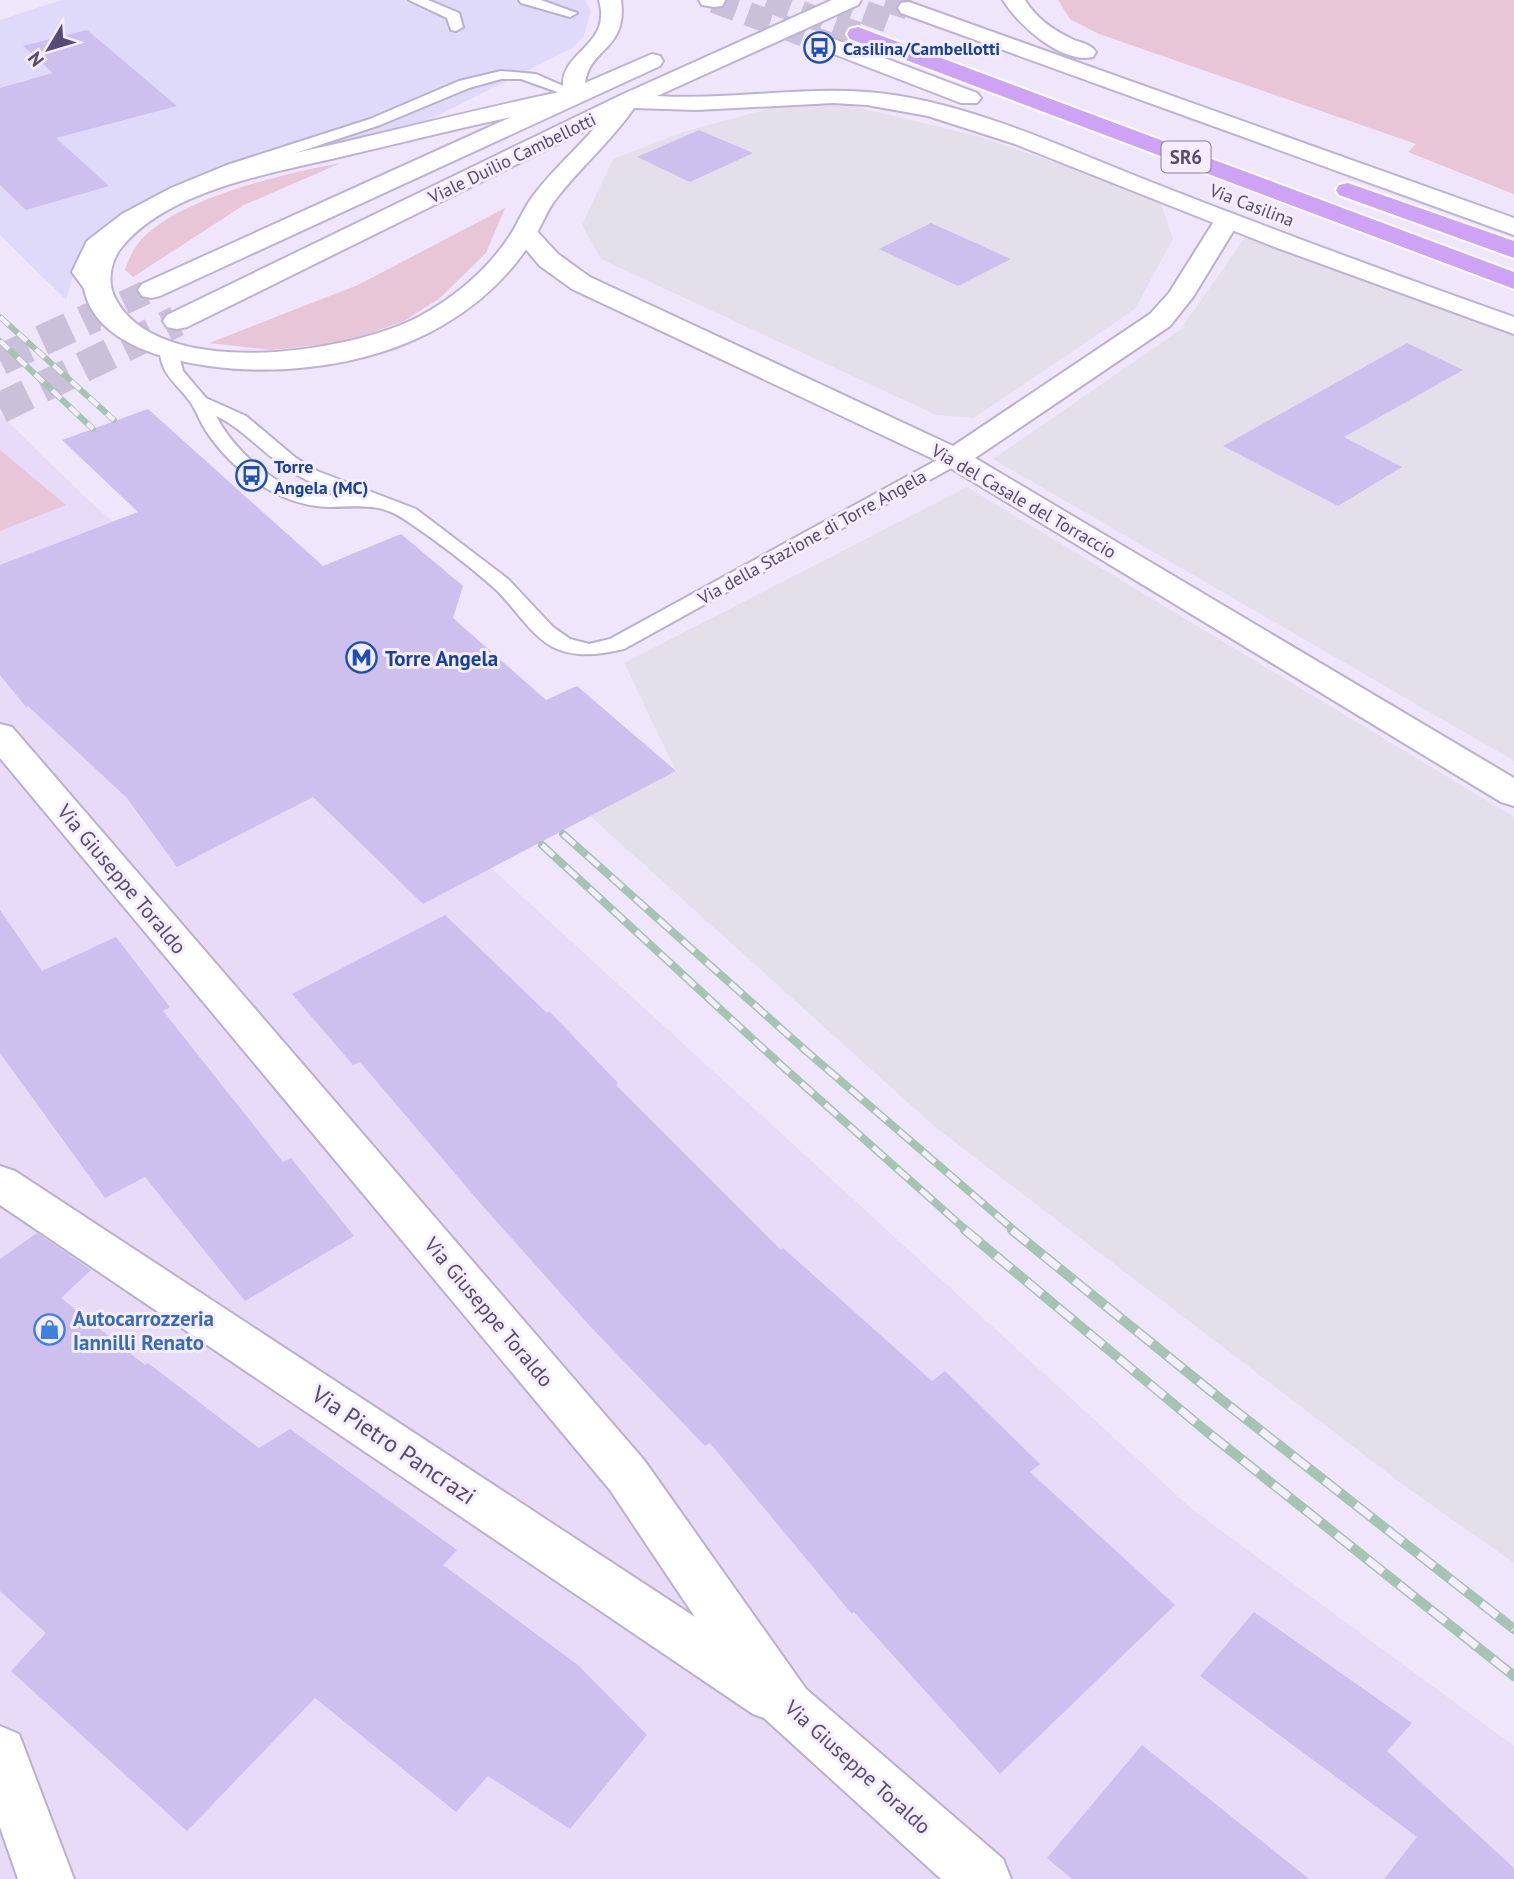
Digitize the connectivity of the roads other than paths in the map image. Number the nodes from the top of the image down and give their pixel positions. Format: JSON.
{"nodes":[{"id":1,"x":416,"y":0,"type":"edge"},
{"id":2,"x":526,"y":0,"type":"edge"},
{"id":3,"x":610,"y":0,"type":"edge"},
{"id":4,"x":850,"y":0,"type":"edge"},
{"id":5,"x":1014,"y":0,"type":"edge"},
{"id":6,"x":909,"y":8,"type":"tunnel mouth"},
{"id":7,"x":570,"y":13,"type":"dead end"},
{"id":8,"x":888,"y":21,"type":"tunnel mouth"},
{"id":9,"x":456,"y":27,"type":"dead end"},
{"id":10,"x":858,"y":34,"type":"tunnel mouth"},
{"id":11,"x":834,"y":46,"type":"tunnel mouth"},
{"id":12,"x":676,"y":51,"type":"dead end"},
{"id":13,"x":577,"y":94,"type":"junction"},
{"id":14,"x":627,"y":101,"type":"junction"},
{"id":15,"x":154,"y":185,"type":"dead end"},
{"id":16,"x":1514,"y":210,"type":"edge"},
{"id":17,"x":1227,"y":220,"type":"junction"},
{"id":18,"x":1514,"y":227,"type":"edge"},
{"id":19,"x":525,"y":233,"type":"junction"},
{"id":20,"x":1514,"y":250,"type":"edge"},
{"id":21,"x":1514,"y":281,"type":"edge"},
{"id":22,"x":74,"y":288,"type":"dead end"},
{"id":23,"x":151,"y":289,"type":"tunnel mouth"},
{"id":24,"x":100,"y":298,"type":"junction"},
{"id":25,"x":1514,"y":305,"type":"edge"},
{"id":26,"x":177,"y":321,"type":"tunnel mouth"},
{"id":27,"x":1514,"y":327,"type":"edge"},
{"id":28,"x":169,"y":350,"type":"junction"},
{"id":29,"x":200,"y":402,"type":"junction"},
{"id":30,"x":955,"y":458,"type":"junction"},
{"id":31,"x":366,"y":499,"type":"junction"},
{"id":32,"x":0,"y":735,"type":"edge"},
{"id":33,"x":1514,"y":794,"type":"edge"},
{"id":34,"x":0,"y":1183,"type":"edge"},
{"id":35,"x":787,"y":1707,"type":"junction"},
{"id":36,"x":0,"y":1752,"type":"edge"},
{"id":37,"x":46,"y":1879,"type":"edge"},
{"id":38,"x":983,"y":1879,"type":"edge"}],
"edges":[{"from":1,"to":9,"type":"lane"},
{"from":2,"to":7,"type":"lane"},
{"from":3,"to":13,"type":"main road"},
{"from":4,"to":14,"type":"main road","name":"Viale Duilio Cambellotti"},
{"from":5,"to":16,"type":"main road"},
{"from":6,"to":18,"type":"main road"},
{"from":8,"to":20,"type":"main road","number":"SR6"},
{"from":10,"to":21,"type":"main road","name":"Via Casilina","number":"SR6"},
{"from":11,"to":25,"type":"main road","name":"Via Casilina"},
{"from":12,"to":13,"type":"main road","name":"Viale Duilio Cambellotti"},
{"from":13,"to":15,"type":"lane"},
{"from":13,"to":23,"type":"main road","name":"Viale Duilio Cambellotti"},
{"from":13,"to":24,"type":"main road"},
{"from":14,"to":17,"type":"main road"},
{"from":14,"to":19,"type":"main road"},
{"from":14,"to":26,"type":"main road","name":"Viale Duilio Cambellotti"},
{"from":17,"to":27,"type":"main road"},
{"from":17,"to":30,"type":"main road","name":"Via della Stazione di Torre Angela"},
{"from":19,"to":28,"type":"main road"},
{"from":19,"to":30,"type":"main road","name":"Via del Casale del Torraccio"},
{"from":22,"to":24,"type":"lane"},
{"from":24,"to":28,"type":"main road"},
{"from":28,"to":29,"type":"lane"},
{"from":29,"to":31,"type":"lane"},
{"from":29,"to":31,"type":"lane"},
{"from":30,"to":31,"type":"lane","name":"Via della Stazione di Torre Angela"},
{"from":30,"to":33,"type":"main road","name":"Via del Casale del Torraccio"},
{"from":32,"to":35,"type":"main road","name":"Via Giuseppe Toraldo"},
{"from":34,"to":35,"type":"main road","name":"Via Pietro Pancrazi"},
{"from":35,"to":38,"type":"main road","name":"Via Giuseppe Toraldo"},
{"from":36,"to":37,"type":"main road"}]}
